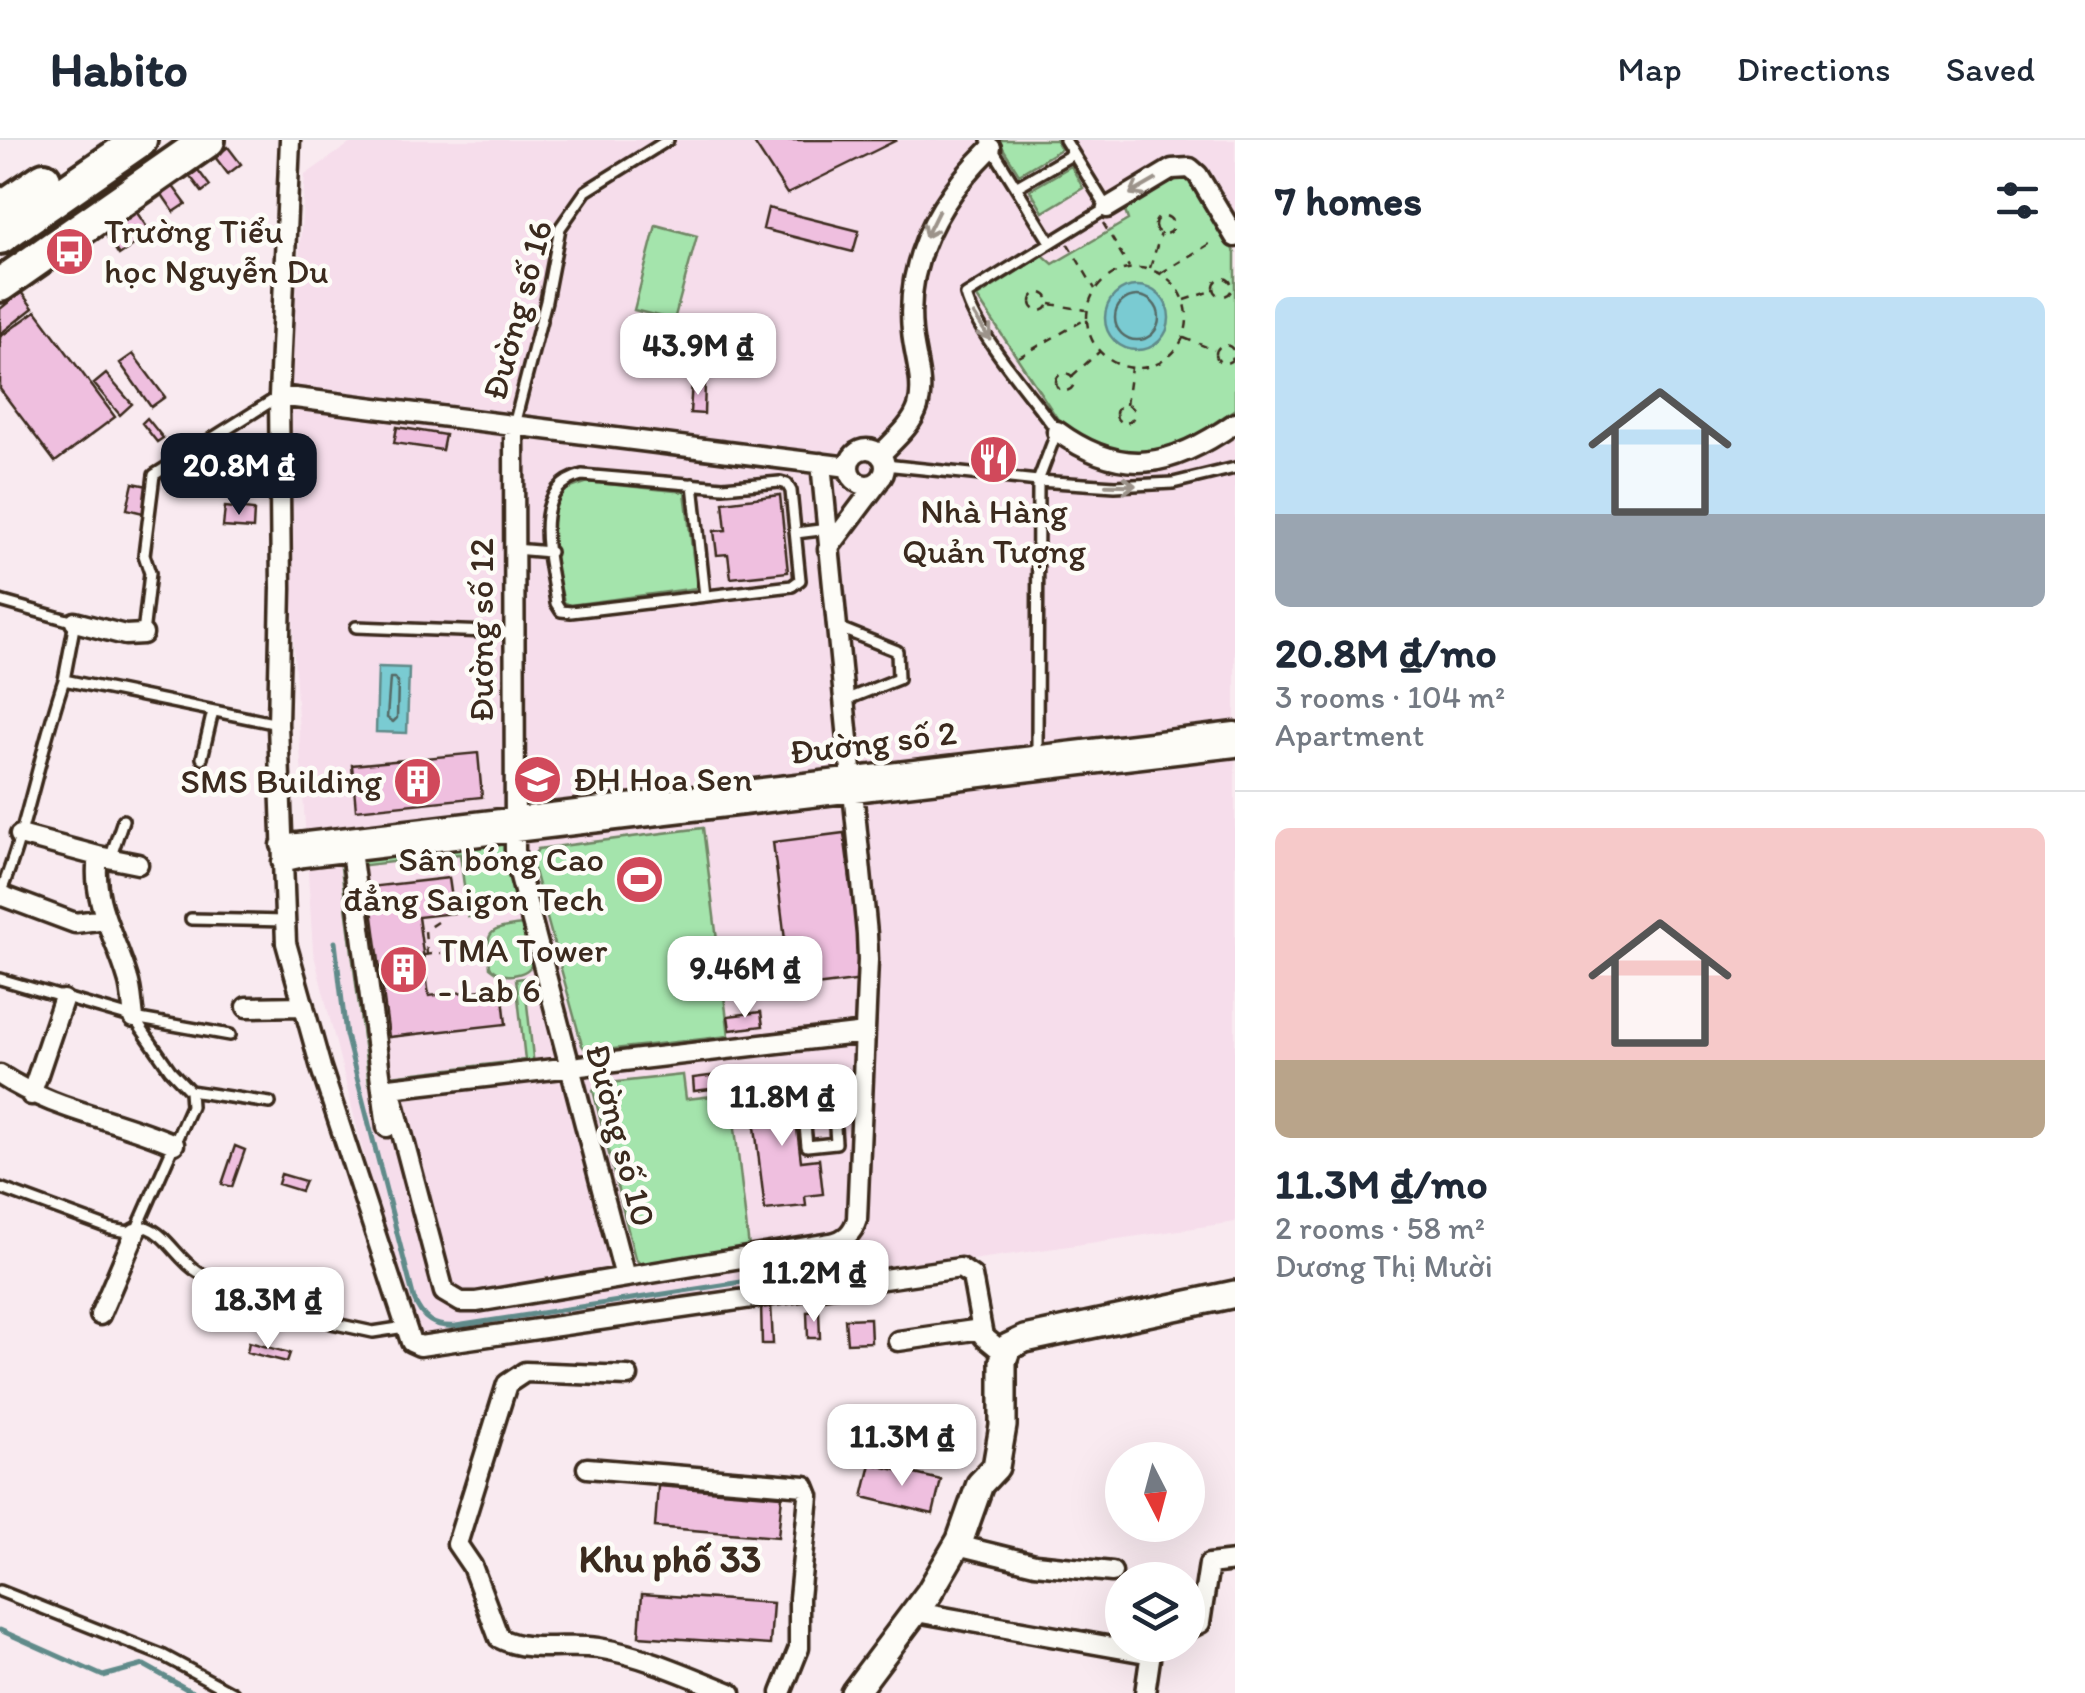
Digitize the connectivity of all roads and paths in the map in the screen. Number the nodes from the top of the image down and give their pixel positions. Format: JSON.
{"nodes":[{"id":1,"x":102,"y":140,"type":"edge"},
{"id":2,"x":140,"y":140,"type":"edge"},
{"id":3,"x":178,"y":140,"type":"edge"},
{"id":4,"x":208,"y":140,"type":"edge"},
{"id":5,"x":290,"y":140,"type":"edge"},
{"id":6,"x":668,"y":140,"type":"edge"},
{"id":7,"x":1065,"y":140,"type":"edge"},
{"id":8,"x":989,"y":144,"type":"edge"},
{"id":9,"x":1074,"y":154,"type":"junction"},
{"id":10,"x":1016,"y":187,"type":"junction"},
{"id":11,"x":0,"y":209,"type":"edge"},
{"id":12,"x":1102,"y":211,"type":"junction"},
{"id":13,"x":1229,"y":213,"type":"edge"},
{"id":14,"x":1161,"y":234,"type":"dead end"},
{"id":15,"x":1062,"y":235,"type":"junction"},
{"id":16,"x":0,"y":236,"type":"edge"},
{"id":17,"x":1235,"y":237,"type":"edge"},
{"id":18,"x":1050,"y":242,"type":"junction"},
{"id":19,"x":1211,"y":242,"type":"dead end"},
{"id":20,"x":0,"y":264,"type":"edge"},
{"id":21,"x":1130,"y":269,"type":"junction"},
{"id":22,"x":1150,"y":270,"type":"junction"},
{"id":23,"x":1160,"y":274,"type":"junction"},
{"id":24,"x":0,"y":286,"type":"edge"},
{"id":25,"x":1096,"y":290,"type":"junction"},
{"id":26,"x":1215,"y":290,"type":"dead end"},
{"id":27,"x":1184,"y":300,"type":"junction"},
{"id":28,"x":1049,"y":304,"type":"dead end"},
{"id":29,"x":1088,"y":310,"type":"junction"},
{"id":30,"x":1087,"y":318,"type":"junction"},
{"id":31,"x":1183,"y":337,"type":"junction"},
{"id":32,"x":1100,"y":351,"type":"junction"},
{"id":33,"x":1217,"y":352,"type":"dead end"},
{"id":34,"x":1008,"y":364,"type":"junction"},
{"id":35,"x":1131,"y":367,"type":"junction"},
{"id":36,"x":1072,"y":376,"type":"dead end"},
{"id":37,"x":279,"y":396,"type":"junction"},
{"id":38,"x":1126,"y":405,"type":"dead end"},
{"id":39,"x":1235,"y":422,"type":"edge"},
{"id":40,"x":514,"y":425,"type":"junction"},
{"id":41,"x":1057,"y":430,"type":"junction"},
{"id":42,"x":821,"y":463,"type":"junction"},
{"id":43,"x":882,"y":466,"type":"junction"},
{"id":44,"x":849,"y":467,"type":"junction"},
{"id":45,"x":1235,"y":468,"type":"edge"},
{"id":46,"x":1038,"y":481,"type":"junction"},
{"id":47,"x":694,"y":484,"type":"junction"},
{"id":48,"x":796,"y":533,"type":"junction"},
{"id":49,"x":833,"y":535,"type":"junction"},
{"id":50,"x":514,"y":549,"type":"junction"},
{"id":51,"x":550,"y":552,"type":"junction"},
{"id":52,"x":706,"y":596,"type":"junction"},
{"id":53,"x":0,"y":601,"type":"edge"},
{"id":54,"x":75,"y":622,"type":"junction"},
{"id":55,"x":836,"y":626,"type":"junction"},
{"id":56,"x":356,"y":627,"type":"dead end"},
{"id":57,"x":143,"y":634,"type":"joint"},
{"id":58,"x":514,"y":634,"type":"junction"},
{"id":59,"x":64,"y":680,"type":"junction"},
{"id":60,"x":843,"y":701,"type":"junction"},
{"id":61,"x":213,"y":711,"type":"junction"},
{"id":62,"x":278,"y":724,"type":"junction"},
{"id":63,"x":1235,"y":732,"type":"edge"},
{"id":64,"x":1235,"y":746,"type":"edge"},
{"id":65,"x":1038,"y":755,"type":"junction"},
{"id":66,"x":202,"y":758,"type":"dead end"},
{"id":67,"x":851,"y":785,"type":"junction"},
{"id":68,"x":124,"y":820,"type":"dead end"},
{"id":69,"x":512,"y":827,"type":"junction"},
{"id":70,"x":20,"y":835,"type":"junction"},
{"id":71,"x":350,"y":845,"type":"junction"},
{"id":72,"x":281,"y":854,"type":"junction"},
{"id":73,"x":104,"y":858,"type":"junction"},
{"id":74,"x":138,"y":864,"type":"dead end"},
{"id":75,"x":0,"y":894,"type":"edge"},
{"id":76,"x":105,"y":919,"type":"junction"},
{"id":77,"x":191,"y":919,"type":"dead end"},
{"id":78,"x":285,"y":921,"type":"junction"},
{"id":79,"x":437,"y":922,"type":"dead end"},
{"id":80,"x":441,"y":953,"type":"dead end"},
{"id":81,"x":0,"y":979,"type":"edge"},
{"id":82,"x":63,"y":1000,"type":"junction"},
{"id":83,"x":304,"y":1006,"type":"junction"},
{"id":84,"x":246,"y":1007,"type":"dead end"},
{"id":85,"x":134,"y":1018,"type":"junction"},
{"id":86,"x":864,"y":1033,"type":"junction"},
{"id":87,"x":230,"y":1035,"type":"dead end"},
{"id":88,"x":570,"y":1067,"type":"junction"},
{"id":89,"x":0,"y":1074,"type":"edge"},
{"id":90,"x":190,"y":1091,"type":"junction"},
{"id":91,"x":32,"y":1095,"type":"junction"},
{"id":92,"x":270,"y":1103,"type":"dead end"},
{"id":93,"x":862,"y":1108,"type":"junction"},
{"id":94,"x":834,"y":1112,"type":"junction"},
{"id":95,"x":387,"y":1127,"type":"dead end"},
{"id":96,"x":174,"y":1144,"type":"junction"},
{"id":97,"x":0,"y":1188,"type":"edge"},
{"id":98,"x":135,"y":1233,"type":"junction"},
{"id":99,"x":626,"y":1277,"type":"junction"},
{"id":100,"x":1235,"y":1294,"type":"edge"},
{"id":101,"x":100,"y":1316,"type":"dead end"},
{"id":102,"x":405,"y":1327,"type":"junction"},
{"id":103,"x":981,"y":1329,"type":"junction"},
{"id":104,"x":898,"y":1341,"type":"dead end"},
{"id":105,"x":1005,"y":1354,"type":"junction"},
{"id":106,"x":628,"y":1376,"type":"dead end"},
{"id":107,"x":587,"y":1468,"type":"dead end"},
{"id":108,"x":956,"y":1545,"type":"junction"},
{"id":109,"x":1235,"y":1560,"type":"edge"},
{"id":110,"x":1105,"y":1571,"type":"edge"},
{"id":111,"x":1205,"y":1590,"type":"edge"},
{"id":112,"x":0,"y":1591,"type":"edge"},
{"id":113,"x":916,"y":1612,"type":"junction"},
{"id":114,"x":1105,"y":1646,"type":"edge"},
{"id":115,"x":1150,"y":1662,"type":"edge"},
{"id":116,"x":233,"y":1693,"type":"edge"},
{"id":117,"x":730,"y":1693,"type":"edge"},
{"id":118,"x":781,"y":1693,"type":"edge"},
{"id":119,"x":854,"y":1693,"type":"edge"},
{"id":120,"x":1145,"y":1693,"type":"edge"}],
"edges":[{"from":1,"to":11,"type":"highway"},
{"from":2,"to":16,"type":"highway"},
{"from":3,"to":20,"type":"highway"},
{"from":4,"to":24,"type":"highway"},
{"from":5,"to":37,"type":"street"},
{"from":6,"to":40,"type":"lane","name":"Đường số 16"},
{"from":7,"to":9,"type":"lane"},
{"from":8,"to":10,"type":"lane"},
{"from":8,"to":43,"type":"street","one_way":true},
{"from":9,"to":10,"type":"lane"},
{"from":9,"to":12,"type":"lane"},
{"from":10,"to":18,"type":"lane"},
{"from":13,"to":12,"type":"street","one_way":true},
{"from":12,"to":15,"type":"lane"},
{"from":12,"to":21,"type":"path"},
{"from":13,"to":17,"type":"street"},
{"from":14,"to":22,"type":"path"},
{"from":15,"to":18,"type":"lane"},
{"from":15,"to":25,"type":"path"},
{"from":18,"to":34,"type":"lane","one_way":true},
{"from":19,"to":23,"type":"path"},
{"from":21,"to":22,"type":"path"},
{"from":21,"to":25,"type":"path"},
{"from":22,"to":23,"type":"path"},
{"from":23,"to":27,"type":"path"},
{"from":25,"to":29,"type":"path"},
{"from":26,"to":27,"type":"path"},
{"from":27,"to":31,"type":"path"},
{"from":28,"to":29,"type":"path"},
{"from":29,"to":30,"type":"path"},
{"from":30,"to":32,"type":"path"},
{"from":30,"to":34,"type":"path"},
{"from":31,"to":33,"type":"path"},
{"from":31,"to":35,"type":"path"},
{"from":32,"to":35,"type":"path"},
{"from":32,"to":36,"type":"path"},
{"from":34,"to":41,"type":"lane"},
{"from":35,"to":38,"type":"path"},
{"from":37,"to":40,"type":"street"},
{"from":37,"to":57,"type":"lane"},
{"from":37,"to":62,"type":"street"},
{"from":39,"to":41,"type":"street"},
{"from":40,"to":42,"type":"street"},
{"from":40,"to":50,"type":"street","name":"Đường số 12"},
{"from":41,"to":46,"type":"lane"},
{"from":42,"to":44,"type":"street"},
{"from":42,"to":49,"type":"street"},
{"from":43,"to":44,"type":"street"},
{"from":43,"to":44,"type":"street"},
{"from":43,"to":46,"type":"lane"},
{"from":43,"to":49,"type":"street"},
{"from":46,"to":45,"type":"lane","one_way":true},
{"from":46,"to":65,"type":"lane"},
{"from":47,"to":48,"type":"lane"},
{"from":47,"to":51,"type":"lane"},
{"from":47,"to":52,"type":"lane"},
{"from":48,"to":49,"type":"lane"},
{"from":48,"to":52,"type":"lane"},
{"from":49,"to":55,"type":"street"},
{"from":50,"to":51,"type":"lane"},
{"from":50,"to":58,"type":"street","name":"Đường số 12"},
{"from":51,"to":52,"type":"lane"},
{"from":53,"to":54,"type":"lane"},
{"from":54,"to":57,"type":"street"},
{"from":54,"to":59,"type":"lane"},
{"from":55,"to":60,"type":"street"},
{"from":55,"to":60,"type":"lane"},
{"from":56,"to":58,"type":"lane"},
{"from":58,"to":69,"type":"street","name":"Đường số 12"},
{"from":59,"to":61,"type":"lane"},
{"from":59,"to":70,"type":"lane"},
{"from":60,"to":67,"type":"street"},
{"from":61,"to":62,"type":"lane"},
{"from":61,"to":66,"type":"lane"},
{"from":62,"to":72,"type":"street"},
{"from":63,"to":65,"type":"street","name":"Đường số 2"},
{"from":64,"to":67,"type":"street","name":"Đường số 2"},
{"from":65,"to":67,"type":"street","name":"Đường số 2"},
{"from":67,"to":69,"type":"street","name":"Đường số 2"},
{"from":67,"to":86,"type":"street"},
{"from":68,"to":73,"type":"lane"},
{"from":69,"to":71,"type":"street","name":"Đường số 2"},
{"from":69,"to":88,"type":"street","name":"Đường số 10"},
{"from":70,"to":73,"type":"street"},
{"from":70,"to":75,"type":"lane"},
{"from":71,"to":72,"type":"street","name":"Đường số 2"},
{"from":71,"to":95,"type":"street"},
{"from":72,"to":78,"type":"street"},
{"from":73,"to":74,"type":"street"},
{"from":73,"to":76,"type":"street"},
{"from":75,"to":76,"type":"street"},
{"from":76,"to":85,"type":"street"},
{"from":77,"to":78,"type":"lane"},
{"from":78,"to":83,"type":"street"},
{"from":79,"to":80,"type":"path"},
{"from":81,"to":82,"type":"lane"},
{"from":82,"to":85,"type":"lane"},
{"from":82,"to":91,"type":"street"},
{"from":83,"to":84,"type":"street"},
{"from":83,"to":102,"type":"street"},
{"from":85,"to":87,"type":"lane"},
{"from":85,"to":90,"type":"lane"},
{"from":86,"to":88,"type":"street"},
{"from":86,"to":93,"type":"street"},
{"from":88,"to":99,"type":"street","name":"Đường số 10"},
{"from":88,"to":99,"type":"street"},
{"from":89,"to":91,"type":"street"},
{"from":90,"to":92,"type":"lane"},
{"from":90,"to":96,"type":"lane"},
{"from":91,"to":96,"type":"street"},
{"from":93,"to":94,"type":"lane"},
{"from":93,"to":99,"type":"street"},
{"from":94,"to":94,"type":"lane"},
{"from":96,"to":98,"type":"lane"},
{"from":97,"to":98,"type":"lane"},
{"from":98,"to":101,"type":"street"},
{"from":98,"to":102,"type":"lane"},
{"from":100,"to":105,"type":"street"},
{"from":102,"to":103,"type":"street"},
{"from":103,"to":104,"type":"street"},
{"from":103,"to":105,"type":"street"},
{"from":105,"to":108,"type":"street"},
{"from":106,"to":117,"type":"street"},
{"from":107,"to":118,"type":"street"},
{"from":108,"to":110,"type":"street"},
{"from":108,"to":113,"type":"street"},
{"from":109,"to":111,"type":"street"},
{"from":112,"to":116,"type":"lane"},
{"from":113,"to":114,"type":"street"},
{"from":113,"to":119,"type":"street"},
{"from":115,"to":120,"type":"street"}]}
